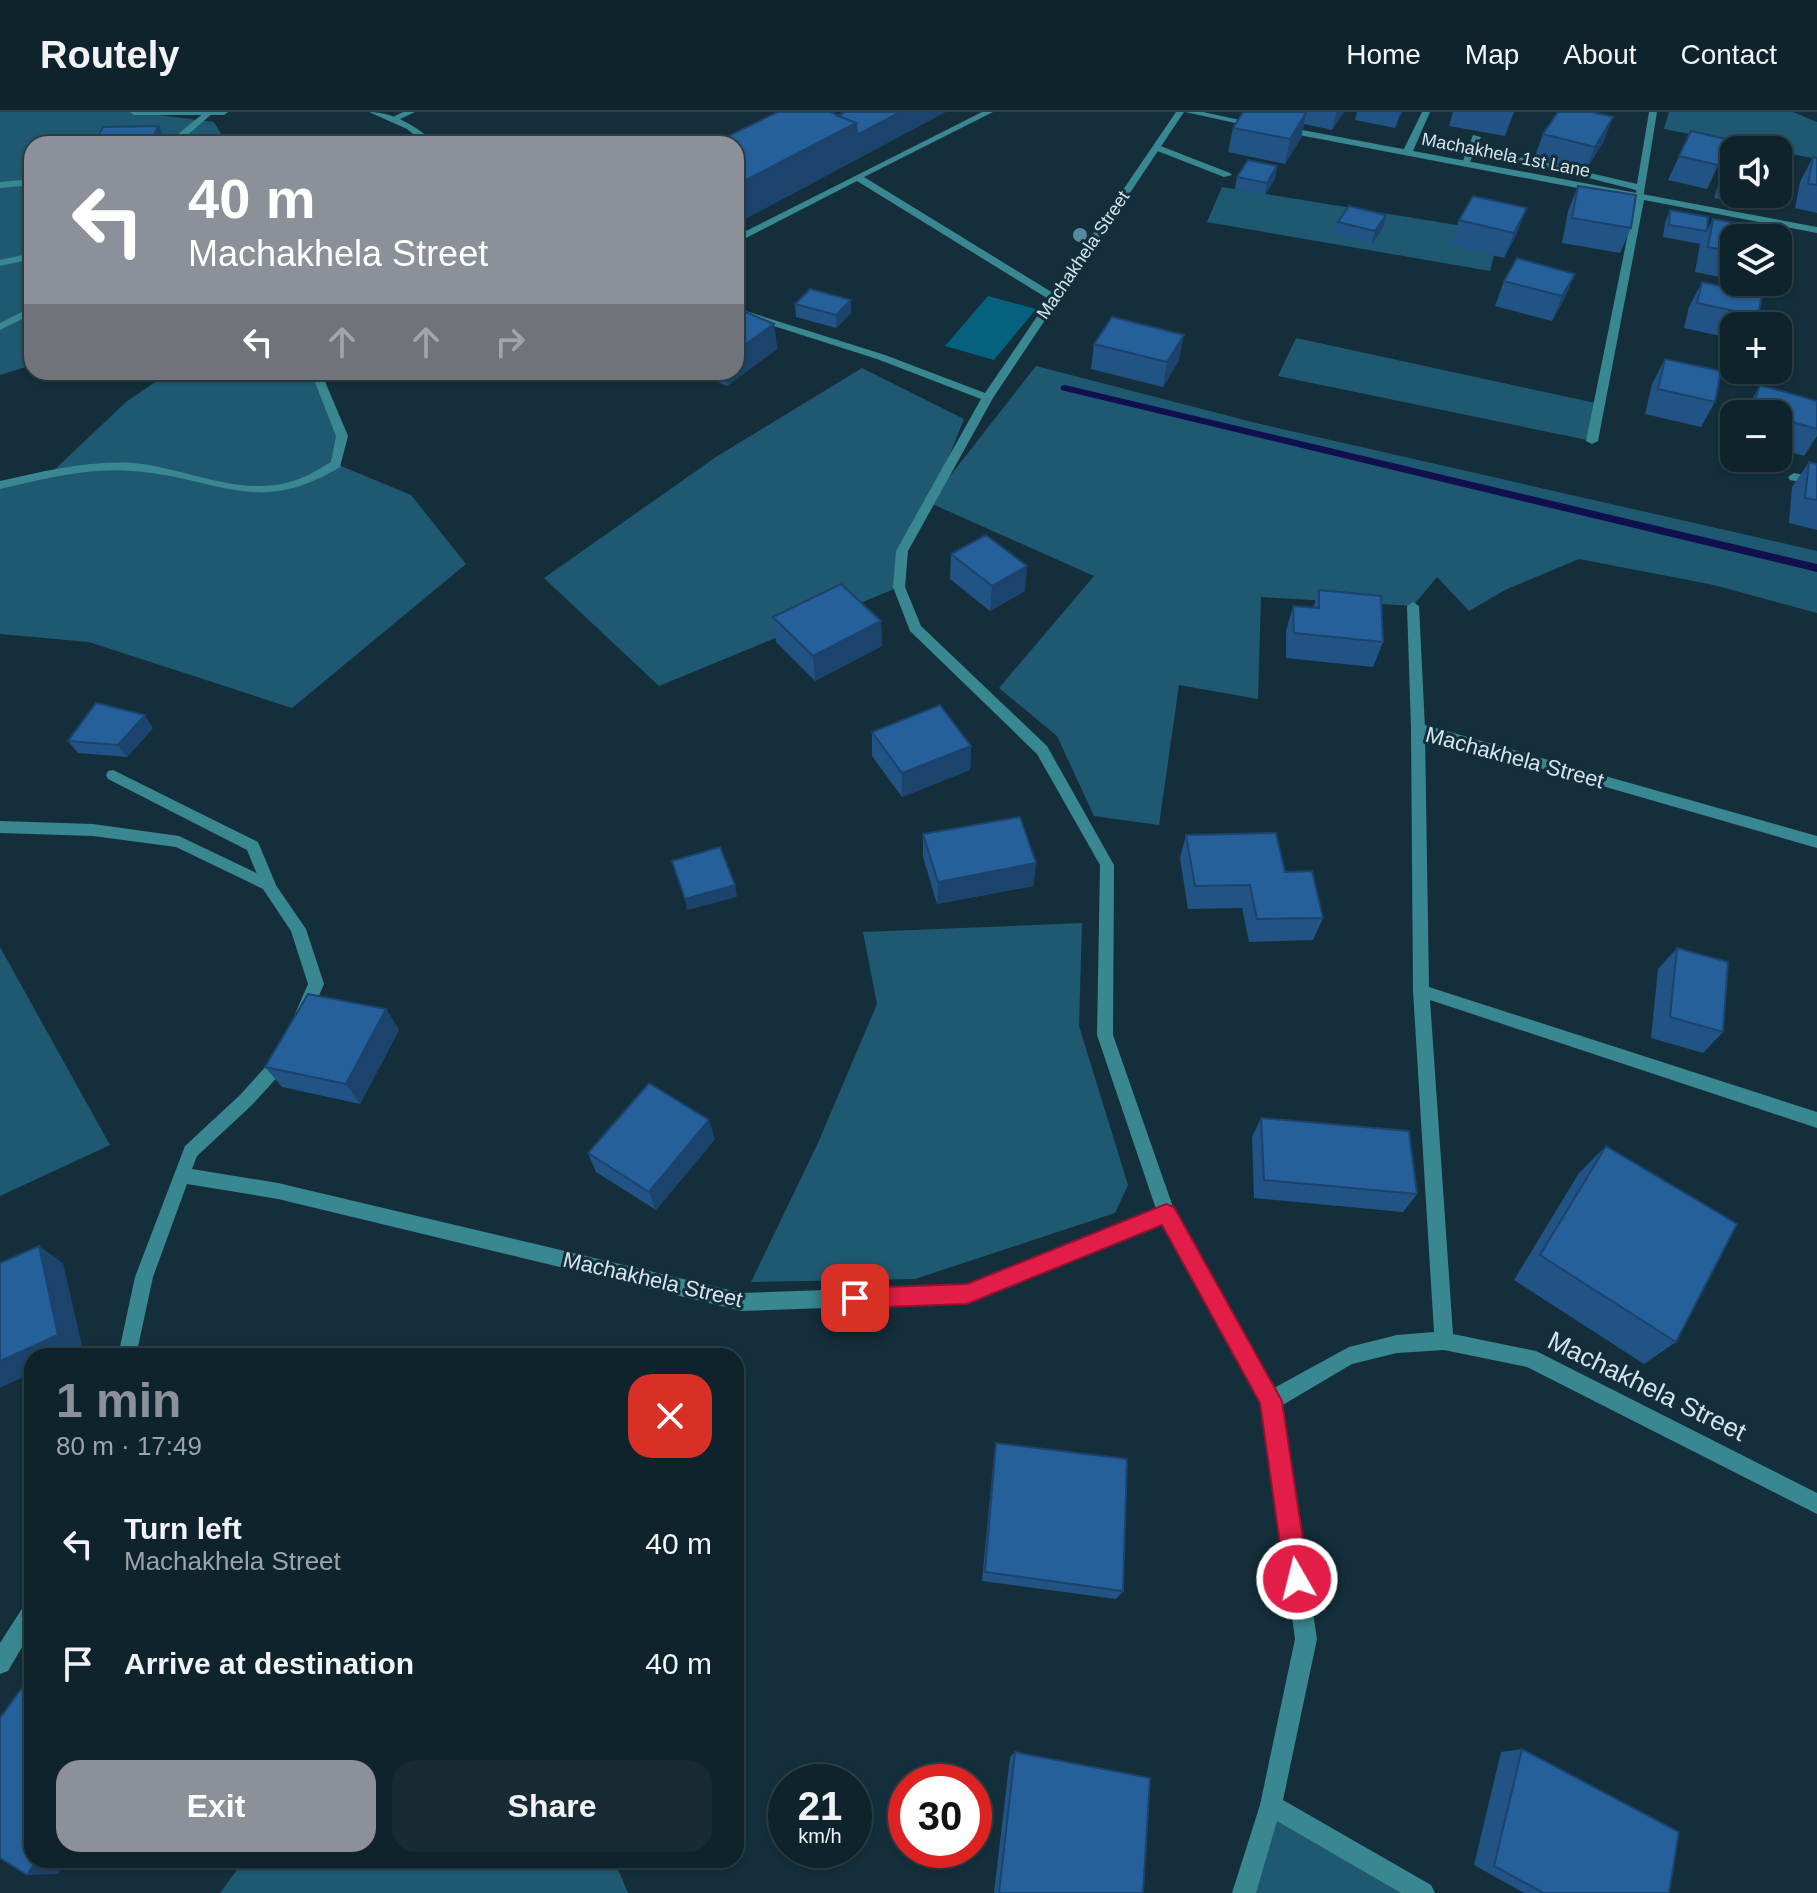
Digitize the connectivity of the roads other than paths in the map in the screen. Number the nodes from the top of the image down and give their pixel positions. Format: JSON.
{"nodes":[{"id":1,"x":134,"y":112,"type":"edge"},
{"id":2,"x":224,"y":112,"type":"edge"},
{"id":3,"x":373,"y":112,"type":"edge"},
{"id":4,"x":411,"y":112,"type":"edge"},
{"id":5,"x":989,"y":112,"type":"edge"},
{"id":6,"x":1180,"y":112,"type":"edge"},
{"id":7,"x":1189,"y":112,"type":"edge"},
{"id":8,"x":1426,"y":112,"type":"edge"},
{"id":9,"x":1653,"y":112,"type":"edge"},
{"id":10,"x":209,"y":113,"type":"edge"},
{"id":11,"x":391,"y":120,"type":"junction"},
{"id":12,"x":181,"y":136,"type":"edge"},
{"id":13,"x":421,"y":136,"type":"edge"},
{"id":14,"x":1476,"y":137,"type":"dead end"},
{"id":15,"x":1158,"y":148,"type":"junction"},
{"id":16,"x":1407,"y":153,"type":"junction"},
{"id":17,"x":1522,"y":160,"type":"dead end"},
{"id":18,"x":1464,"y":164,"type":"junction"},
{"id":19,"x":1227,"y":175,"type":"dead end"},
{"id":20,"x":857,"y":177,"type":"junction"},
{"id":21,"x":24,"y":183,"type":"edge"},
{"id":22,"x":0,"y":185,"type":"edge"},
{"id":23,"x":1641,"y":192,"type":"junction"},
{"id":24,"x":1817,"y":230,"type":"edge"},
{"id":25,"x":744,"y":236,"type":"edge"},
{"id":26,"x":24,"y":258,"type":"edge"},
{"id":27,"x":0,"y":263,"type":"edge"},
{"id":28,"x":1054,"y":298,"type":"junction"},
{"id":29,"x":24,"y":314,"type":"edge"},
{"id":30,"x":744,"y":314,"type":"edge"},
{"id":31,"x":0,"y":327,"type":"edge"},
{"id":32,"x":319,"y":380,"type":"edge"},
{"id":33,"x":987,"y":398,"type":"junction"},
{"id":34,"x":1592,"y":441,"type":"dead end"},
{"id":35,"x":1794,"y":477,"type":"dead end"},
{"id":36,"x":1817,"y":482,"type":"edge"},
{"id":37,"x":0,"y":485,"type":"edge"},
{"id":38,"x":1413,"y":606,"type":"dead end"},
{"id":39,"x":1418,"y":728,"type":"junction"},
{"id":40,"x":113,"y":775,"type":"dead end"},
{"id":41,"x":0,"y":827,"type":"edge"},
{"id":42,"x":1817,"y":842,"type":"edge"},
{"id":43,"x":268,"y":885,"type":"junction"},
{"id":44,"x":1421,"y":991,"type":"junction"},
{"id":45,"x":1817,"y":1120,"type":"edge"},
{"id":46,"x":181,"y":1175,"type":"junction"},
{"id":47,"x":1166,"y":1213,"type":"junction"},
{"id":48,"x":1444,"y":1341,"type":"junction"},
{"id":49,"x":129,"y":1348,"type":"edge"},
{"id":50,"x":1271,"y":1401,"type":"junction"},
{"id":51,"x":1817,"y":1504,"type":"edge"},
{"id":52,"x":24,"y":1624,"type":"edge"},
{"id":53,"x":0,"y":1663,"type":"edge"},
{"id":54,"x":1271,"y":1805,"type":"junction"},
{"id":55,"x":1244,"y":1893,"type":"edge"},
{"id":56,"x":1423,"y":1893,"type":"edge"}],
"edges":[{"from":1,"to":10,"type":"street"},
{"from":2,"to":10,"type":"street"},
{"from":3,"to":11,"type":"street"},
{"from":4,"to":11,"type":"street"},
{"from":5,"to":20,"type":"street"},
{"from":6,"to":15,"type":"street","name":"Machakhela Street"},
{"from":7,"to":16,"type":"street","name":"Machakhela 1st Lane"},
{"from":8,"to":16,"type":"street"},
{"from":9,"to":23,"type":"street"},
{"from":10,"to":12,"type":"street"},
{"from":11,"to":13,"type":"street"},
{"from":14,"to":18,"type":"street"},
{"from":15,"to":19,"type":"street"},
{"from":15,"to":28,"type":"street","name":"Machakhela Street"},
{"from":16,"to":18,"type":"street","name":"Machakhela 1st Lane"},
{"from":17,"to":23,"type":"street"},
{"from":18,"to":23,"type":"street","name":"Machakhela 1st Lane"},
{"from":20,"to":25,"type":"street"},
{"from":20,"to":28,"type":"street"},
{"from":21,"to":22,"type":"street"},
{"from":23,"to":24,"type":"street","name":"Machakhela 1st Lane"},
{"from":23,"to":34,"type":"street"},
{"from":26,"to":27,"type":"street"},
{"from":28,"to":33,"type":"street","name":"Machakhela Street"},
{"from":29,"to":31,"type":"street"},
{"from":30,"to":33,"type":"street"},
{"from":32,"to":37,"type":"street"},
{"from":33,"to":47,"type":"street","name":"Machakhela Street"},
{"from":35,"to":36,"type":"street"},
{"from":38,"to":39,"type":"street"},
{"from":39,"to":42,"type":"street","name":"Machakhela Street"},
{"from":39,"to":44,"type":"street","name":"Machakhela Street"},
{"from":40,"to":43,"type":"street"},
{"from":41,"to":43,"type":"street"},
{"from":43,"to":46,"type":"street"},
{"from":44,"to":45,"type":"street"},
{"from":44,"to":48,"type":"street","name":"Machakhela Street"},
{"from":46,"to":47,"type":"street","name":"Machakhela Street"},
{"from":46,"to":49,"type":"street"},
{"from":47,"to":50,"type":"street","name":"Machakhela Street"},
{"from":48,"to":50,"type":"street","name":"Machakhela Street"},
{"from":48,"to":51,"type":"street","name":"Machakhela Street"},
{"from":50,"to":54,"type":"street","name":"Machakhela Street"},
{"from":52,"to":53,"type":"street"},
{"from":54,"to":55,"type":"street","name":"Machakhela Street"},
{"from":54,"to":56,"type":"street"}]}
